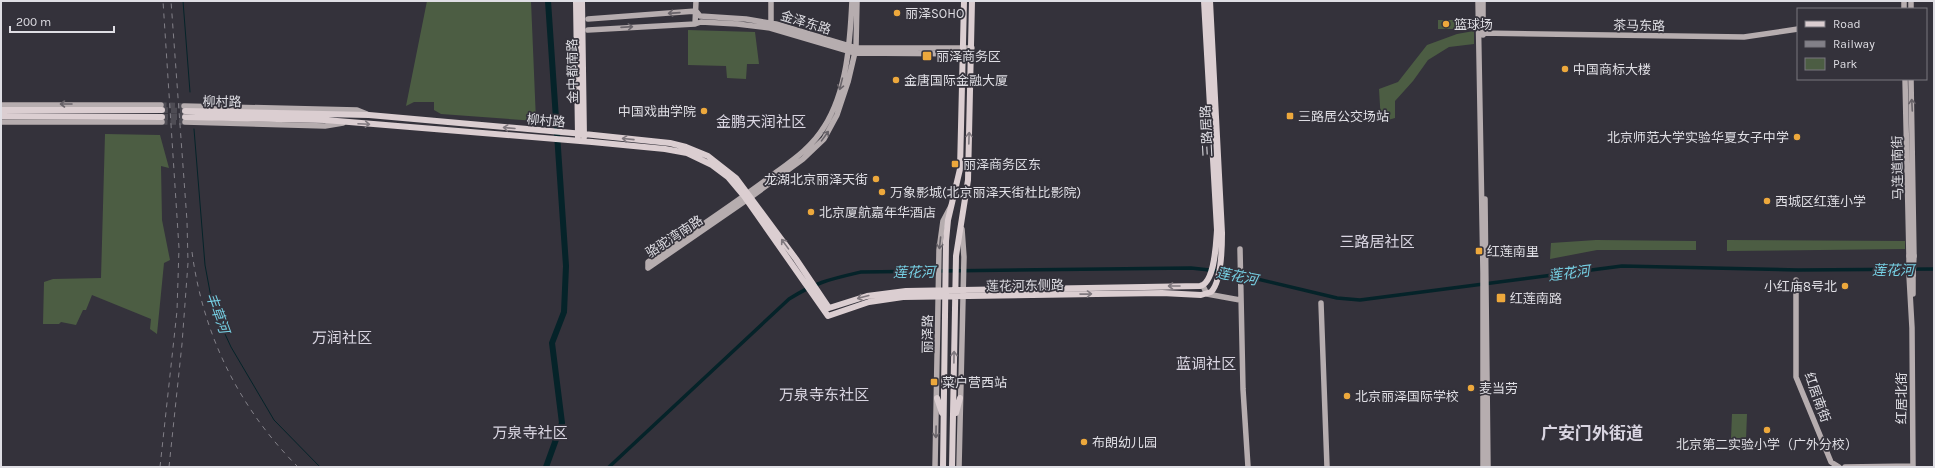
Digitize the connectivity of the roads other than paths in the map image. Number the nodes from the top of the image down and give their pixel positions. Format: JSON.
{"nodes":[{"id":1,"x":576,"y":1,"type":"edge"},
{"id":2,"x":582,"y":1,"type":"edge"},
{"id":3,"x":696,"y":1,"type":"edge"},
{"id":4,"x":700,"y":1,"type":"edge"},
{"id":5,"x":771,"y":1,"type":"edge"},
{"id":6,"x":852,"y":1,"type":"edge"},
{"id":7,"x":857,"y":1,"type":"edge"},
{"id":8,"x":964,"y":1,"type":"edge"},
{"id":9,"x":972,"y":1,"type":"edge"},
{"id":10,"x":1204,"y":1,"type":"edge"},
{"id":11,"x":1210,"y":1,"type":"edge"},
{"id":12,"x":1478,"y":1,"type":"edge"},
{"id":13,"x":1483,"y":1,"type":"edge"},
{"id":14,"x":696,"y":11,"type":"junction"},
{"id":15,"x":588,"y":19,"type":"dead end"},
{"id":16,"x":701,"y":19,"type":"junction"},
{"id":17,"x":694,"y":24,"type":"junction"},
{"id":18,"x":771,"y":25,"type":"junction"},
{"id":19,"x":1797,"y":29,"type":"edge"},
{"id":20,"x":588,"y":30,"type":"dead end"},
{"id":21,"x":1481,"y":33,"type":"junction"},
{"id":22,"x":852,"y":50,"type":"junction"},
{"id":23,"x":963,"y":51,"type":"junction"},
{"id":24,"x":972,"y":51,"type":"junction"},
{"id":25,"x":1905,"y":80,"type":"edge"},
{"id":26,"x":1911,"y":80,"type":"edge"},
{"id":27,"x":1,"y":105,"type":"edge"},
{"id":28,"x":1,"y":110,"type":"edge"},
{"id":29,"x":162,"y":114,"type":"junction"},
{"id":30,"x":1,"y":116,"type":"edge"},
{"id":31,"x":1,"y":122,"type":"edge"},
{"id":32,"x":548,"y":135,"type":"junction"},
{"id":33,"x":581,"y":137,"type":"junction"},
{"id":34,"x":748,"y":197,"type":"junction"},
{"id":35,"x":952,"y":204,"type":"junction"},
{"id":36,"x":961,"y":218,"type":"junction"},
{"id":37,"x":1240,"y":249,"type":"dead end"},
{"id":38,"x":1911,"y":256,"type":"junction"},
{"id":39,"x":1217,"y":258,"type":"junction"},
{"id":40,"x":1796,"y":280,"type":"dead end"},
{"id":41,"x":1203,"y":286,"type":"junction"},
{"id":42,"x":1484,"y":286,"type":"junction"},
{"id":43,"x":938,"y":291,"type":"junction"},
{"id":44,"x":946,"y":291,"type":"junction"},
{"id":45,"x":955,"y":291,"type":"junction"},
{"id":46,"x":963,"y":291,"type":"junction"},
{"id":47,"x":815,"y":292,"type":"junction"},
{"id":48,"x":1207,"y":294,"type":"junction"},
{"id":49,"x":1240,"y":300,"type":"junction"},
{"id":50,"x":1321,"y":303,"type":"dead end"},
{"id":51,"x":829,"y":308,"type":"joint"},
{"id":52,"x":828,"y":316,"type":"joint"},
{"id":53,"x":937,"y":398,"type":"junction"},
{"id":54,"x":960,"y":398,"type":"junction"},
{"id":55,"x":944,"y":418,"type":"junction"},
{"id":56,"x":953,"y":424,"type":"junction"},
{"id":57,"x":935,"y":467,"type":"edge"},
{"id":58,"x":943,"y":467,"type":"edge"},
{"id":59,"x":952,"y":467,"type":"edge"},
{"id":60,"x":960,"y":467,"type":"edge"},
{"id":61,"x":1248,"y":467,"type":"edge"},
{"id":62,"x":1327,"y":467,"type":"edge"},
{"id":63,"x":1483,"y":467,"type":"edge"},
{"id":64,"x":1488,"y":467,"type":"edge"},
{"id":65,"x":1839,"y":467,"type":"edge"},
{"id":66,"x":1846,"y":467,"type":"edge"},
{"id":67,"x":1913,"y":467,"type":"edge"}],
"edges":[{"from":1,"to":33,"type":"main road","name":"金中都南路"},
{"from":2,"to":33,"type":"main road","name":"金中都南路"},
{"from":3,"to":14,"type":"street"},
{"from":4,"to":16,"type":"street"},
{"from":5,"to":18,"type":"street"},
{"from":6,"to":22,"type":"street"},
{"from":7,"to":22,"type":"street"},
{"from":8,"to":23,"type":"main road","name":"丽泽路"},
{"from":9,"to":24,"type":"main road"},
{"from":10,"to":39,"type":"main road","name":"三路居路"},
{"from":11,"to":39,"type":"main road","name":"三路居路"},
{"from":12,"to":21,"type":"street"},
{"from":13,"to":21,"type":"street"},
{"from":14,"to":15,"type":"street","one_way":true},
{"from":14,"to":16,"type":"street"},
{"from":14,"to":17,"type":"street"},
{"from":16,"to":17,"type":"street","name":"金泽东路"},
{"from":16,"to":18,"type":"street","name":"金泽东路"},
{"from":20,"to":17,"type":"street","name":"金泽东路","one_way":true},
{"from":18,"to":22,"type":"street","name":"金泽东路"},
{"from":19,"to":21,"type":"street","name":"茶马东路"},
{"from":21,"to":42,"type":"street"},
{"from":22,"to":23,"type":"street","name":"金泽东路"},
{"from":22,"to":34,"type":"street","name":"骆驼湾南路"},
{"from":23,"to":24,"type":"street","name":"金泽东路"},
{"from":23,"to":35,"type":"main road","name":"丽泽路"},
{"from":36,"to":24,"type":"main road","one_way":true},
{"from":25,"to":38,"type":"street","name":"马连道南街"},
{"from":38,"to":26,"type":"street","name":"马连道南街","one_way":true},
{"from":29,"to":27,"type":"street","one_way":true},
{"from":28,"to":29,"type":"main road"},
{"from":29,"to":30,"type":"main road"},
{"from":29,"to":31,"type":"street"},
{"from":32,"to":32,"type":"main road","name":"柳村路","one_way":true},
{"from":32,"to":33,"type":"main road","name":"柳村路"},
{"from":33,"to":34,"type":"main road","name":"柳村路"},
{"from":34,"to":34,"type":"street","name":"骆驼湾南路"},
{"from":34,"to":47,"type":"main road","name":"柳村路"},
{"from":35,"to":43,"type":"street","name":"丽泽路","one_way":true},
{"from":35,"to":44,"type":"main road","name":"丽泽路"},
{"from":36,"to":45,"type":"main road"},
{"from":36,"to":46,"type":"street"},
{"from":37,"to":49,"type":"street"},
{"from":38,"to":67,"type":"street","name":"红居北街","bridge":true},
{"from":39,"to":41,"type":"main road"},
{"from":39,"to":48,"type":"main road"},
{"from":40,"to":65,"type":"street","name":"红居南街"},
{"from":41,"to":46,"type":"main road","name":"莲花河东侧路","one_way":true},
{"from":41,"to":48,"type":"street"},
{"from":42,"to":63,"type":"street"},
{"from":42,"to":64,"type":"street"},
{"from":43,"to":44,"type":"main road","name":"莲花河东侧路"},
{"from":43,"to":51,"type":"main road","name":"莲花河东侧路","one_way":true},
{"from":43,"to":52,"type":"main road","name":"莲花河东侧路"},
{"from":43,"to":53,"type":"street","name":"丽泽路"},
{"from":44,"to":45,"type":"main road","name":"莲花河东侧路"},
{"from":44,"to":55,"type":"main road","name":"丽泽路"},
{"from":45,"to":46,"type":"main road","name":"莲花河东侧路"},
{"from":56,"to":45,"type":"main road","one_way":true},
{"from":46,"to":48,"type":"main road","name":"莲花河东侧路","one_way":true},
{"from":46,"to":54,"type":"street"},
{"from":47,"to":51,"type":"main road","name":"柳村路"},
{"from":47,"to":52,"type":"main road","name":"柳村路"},
{"from":48,"to":49,"type":"street"},
{"from":49,"to":61,"type":"street"},
{"from":50,"to":62,"type":"street"},
{"from":53,"to":55,"type":"main road"},
{"from":53,"to":57,"type":"street","name":"丽泽路","one_way":true},
{"from":54,"to":56,"type":"main road"},
{"from":54,"to":60,"type":"street"},
{"from":55,"to":58,"type":"main road","name":"丽泽路"},
{"from":56,"to":59,"type":"main road"},
{"from":66,"to":67,"type":"street"}]}
